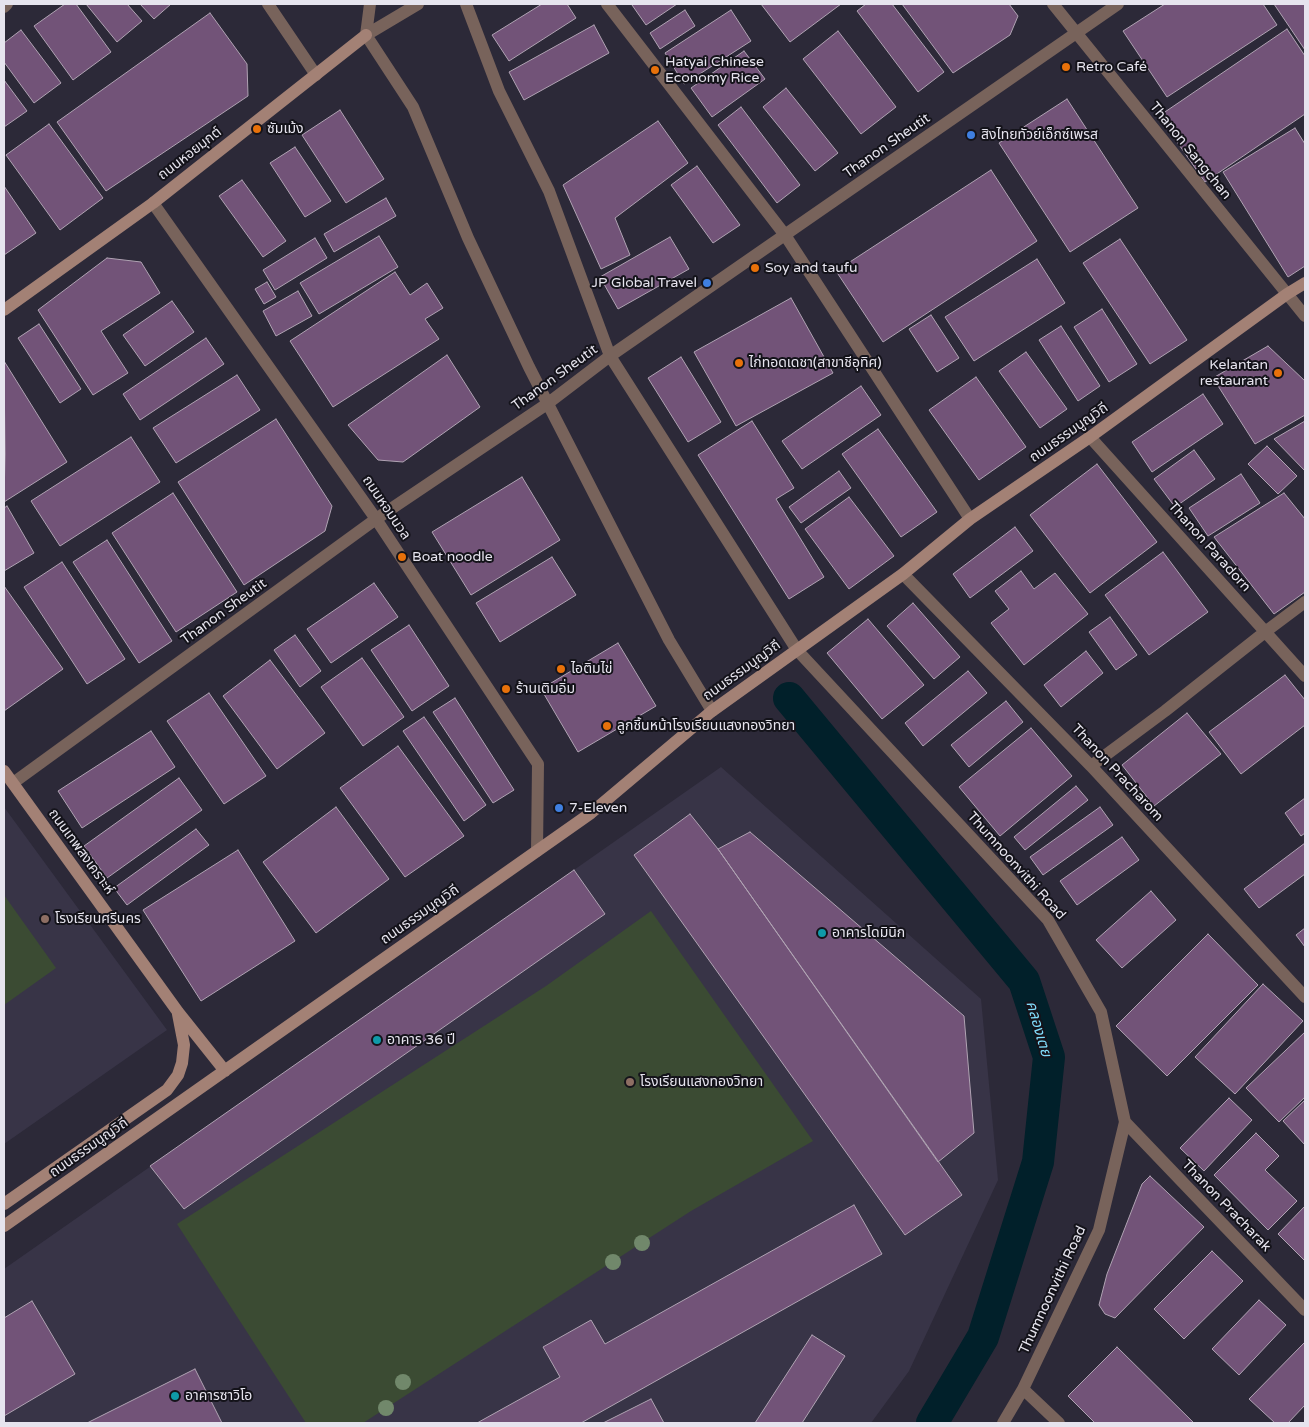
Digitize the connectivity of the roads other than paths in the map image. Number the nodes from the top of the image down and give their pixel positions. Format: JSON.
{"nodes":[{"id":1,"x":8,"y":4,"type":"edge"},
{"id":2,"x":268,"y":4,"type":"edge"},
{"id":3,"x":370,"y":4,"type":"edge"},
{"id":4,"x":418,"y":4,"type":"edge"},
{"id":5,"x":466,"y":4,"type":"edge"},
{"id":6,"x":607,"y":4,"type":"edge"},
{"id":7,"x":1053,"y":4,"type":"edge"},
{"id":8,"x":1118,"y":4,"type":"edge"},
{"id":9,"x":4,"y":7,"type":"edge"},
{"id":10,"x":1076,"y":33,"type":"junction"},
{"id":11,"x":366,"y":35,"type":"junction"},
{"id":12,"x":316,"y":75,"type":"junction"},
{"id":13,"x":153,"y":203,"type":"junction"},
{"id":14,"x":785,"y":235,"type":"junction"},
{"id":15,"x":1305,"y":283,"type":"edge"},
{"id":16,"x":1287,"y":294,"type":"junction"},
{"id":17,"x":4,"y":310,"type":"edge"},
{"id":18,"x":1305,"y":316,"type":"edge"},
{"id":19,"x":610,"y":356,"type":"junction"},
{"id":20,"x":548,"y":403,"type":"junction"},
{"id":21,"x":1090,"y":437,"type":"junction"},
{"id":22,"x":376,"y":519,"type":"junction"},
{"id":23,"x":970,"y":519,"type":"junction"},
{"id":24,"x":903,"y":574,"type":"junction"},
{"id":25,"x":1305,"y":602,"type":"edge"},
{"id":26,"x":1264,"y":632,"type":"junction"},
{"id":27,"x":797,"y":650,"type":"junction"},
{"id":28,"x":1305,"y":676,"type":"edge"},
{"id":29,"x":712,"y":711,"type":"junction"},
{"id":30,"x":1091,"y":766,"type":"junction"},
{"id":31,"x":4,"y":771,"type":"edge"},
{"id":32,"x":13,"y":783,"type":"junction"},
{"id":33,"x":537,"y":851,"type":"junction"},
{"id":34,"x":1305,"y":996,"type":"edge"},
{"id":35,"x":178,"y":1012,"type":"junction"},
{"id":36,"x":225,"y":1070,"type":"junction"},
{"id":37,"x":1125,"y":1122,"type":"junction"},
{"id":38,"x":4,"y":1204,"type":"edge"},
{"id":39,"x":4,"y":1226,"type":"edge"},
{"id":40,"x":1305,"y":1310,"type":"edge"},
{"id":41,"x":1023,"y":1389,"type":"junction"},
{"id":42,"x":1003,"y":1423,"type":"edge"},
{"id":43,"x":1059,"y":1423,"type":"edge"}],
"edges":[{"from":1,"to":9,"type":"street"},
{"from":2,"to":12,"type":"street"},
{"from":3,"to":11,"type":"street"},
{"from":4,"to":11,"type":"street"},
{"from":5,"to":19,"type":"street","name":"Thumnoonvithi Road"},
{"from":6,"to":14,"type":"street"},
{"from":7,"to":10,"type":"street","name":"Thanon Sangchan"},
{"from":8,"to":10,"type":"street","name":"Thanon Sheutit"},
{"from":10,"to":14,"type":"street","name":"Thanon Sheutit"},
{"from":10,"to":16,"type":"street","name":"Thanon Sangchan"},
{"from":11,"to":12,"type":"street","name":"ถนนหอยมุกต์"},
{"from":11,"to":20,"type":"street"},
{"from":12,"to":13,"type":"street","name":"ถนนหอยมุกต์"},
{"from":13,"to":17,"type":"street","name":"ถนนหอยมุกต์"},
{"from":13,"to":22,"type":"street","name":"ถนนหอมนวล"},
{"from":14,"to":19,"type":"street","name":"Thanon Sheutit"},
{"from":14,"to":23,"type":"street"},
{"from":15,"to":16,"type":"street","name":"ถนนธรรมนูญวิถี"},
{"from":16,"to":18,"type":"street","name":"Thanon Sangchan"},
{"from":16,"to":21,"type":"street","name":"ถนนธรรมนูญวิถี"},
{"from":19,"to":20,"type":"street","name":"Thanon Sheutit"},
{"from":19,"to":27,"type":"street","name":"Thumnoonvithi Road"},
{"from":20,"to":22,"type":"street","name":"Thanon Sheutit"},
{"from":20,"to":29,"type":"street"},
{"from":21,"to":23,"type":"street","name":"ถนนธรรมนูญวิถี"},
{"from":21,"to":26,"type":"street","name":"Thanon Paradorn"},
{"from":22,"to":32,"type":"street","name":"Thanon Sheutit"},
{"from":22,"to":33,"type":"street","name":"ถนนหอมนวล"},
{"from":23,"to":24,"type":"street","name":"ถนนธรรมนูญวิถี"},
{"from":24,"to":27,"type":"street","name":"ถนนธรรมนูญวิถี"},
{"from":24,"to":30,"type":"street","name":"Thanon Pracharom"},
{"from":25,"to":26,"type":"street"},
{"from":26,"to":28,"type":"street","name":"Thanon Paradorn"},
{"from":26,"to":30,"type":"street"},
{"from":27,"to":29,"type":"street","name":"ถนนธรรมนูญวิถี"},
{"from":27,"to":37,"type":"street","name":"Thumnoonvithi Road"},
{"from":29,"to":33,"type":"street","name":"ถนนธรรมนูญวิถี"},
{"from":30,"to":34,"type":"street","name":"Thanon Pracharom"},
{"from":31,"to":32,"type":"street","name":"ถนนเทพสงเคราะห์"},
{"from":32,"to":35,"type":"street","name":"ถนนเทพสงเคราะห์"},
{"from":33,"to":36,"type":"street","name":"ถนนธรรมนูญวิถี"},
{"from":35,"to":36,"type":"street","name":"ถนนเทพสงเคราะห์"},
{"from":35,"to":38,"type":"street","name":"ถนนธรรมนูญวิถี"},
{"from":36,"to":39,"type":"street","name":"ถนนธรรมนูญวิถี"},
{"from":37,"to":40,"type":"street","name":"Thanon Pracharak"},
{"from":37,"to":41,"type":"street","name":"Thumnoonvithi Road"},
{"from":41,"to":42,"type":"street","name":"Thumnoonvithi Road"},
{"from":41,"to":43,"type":"street"}]}
